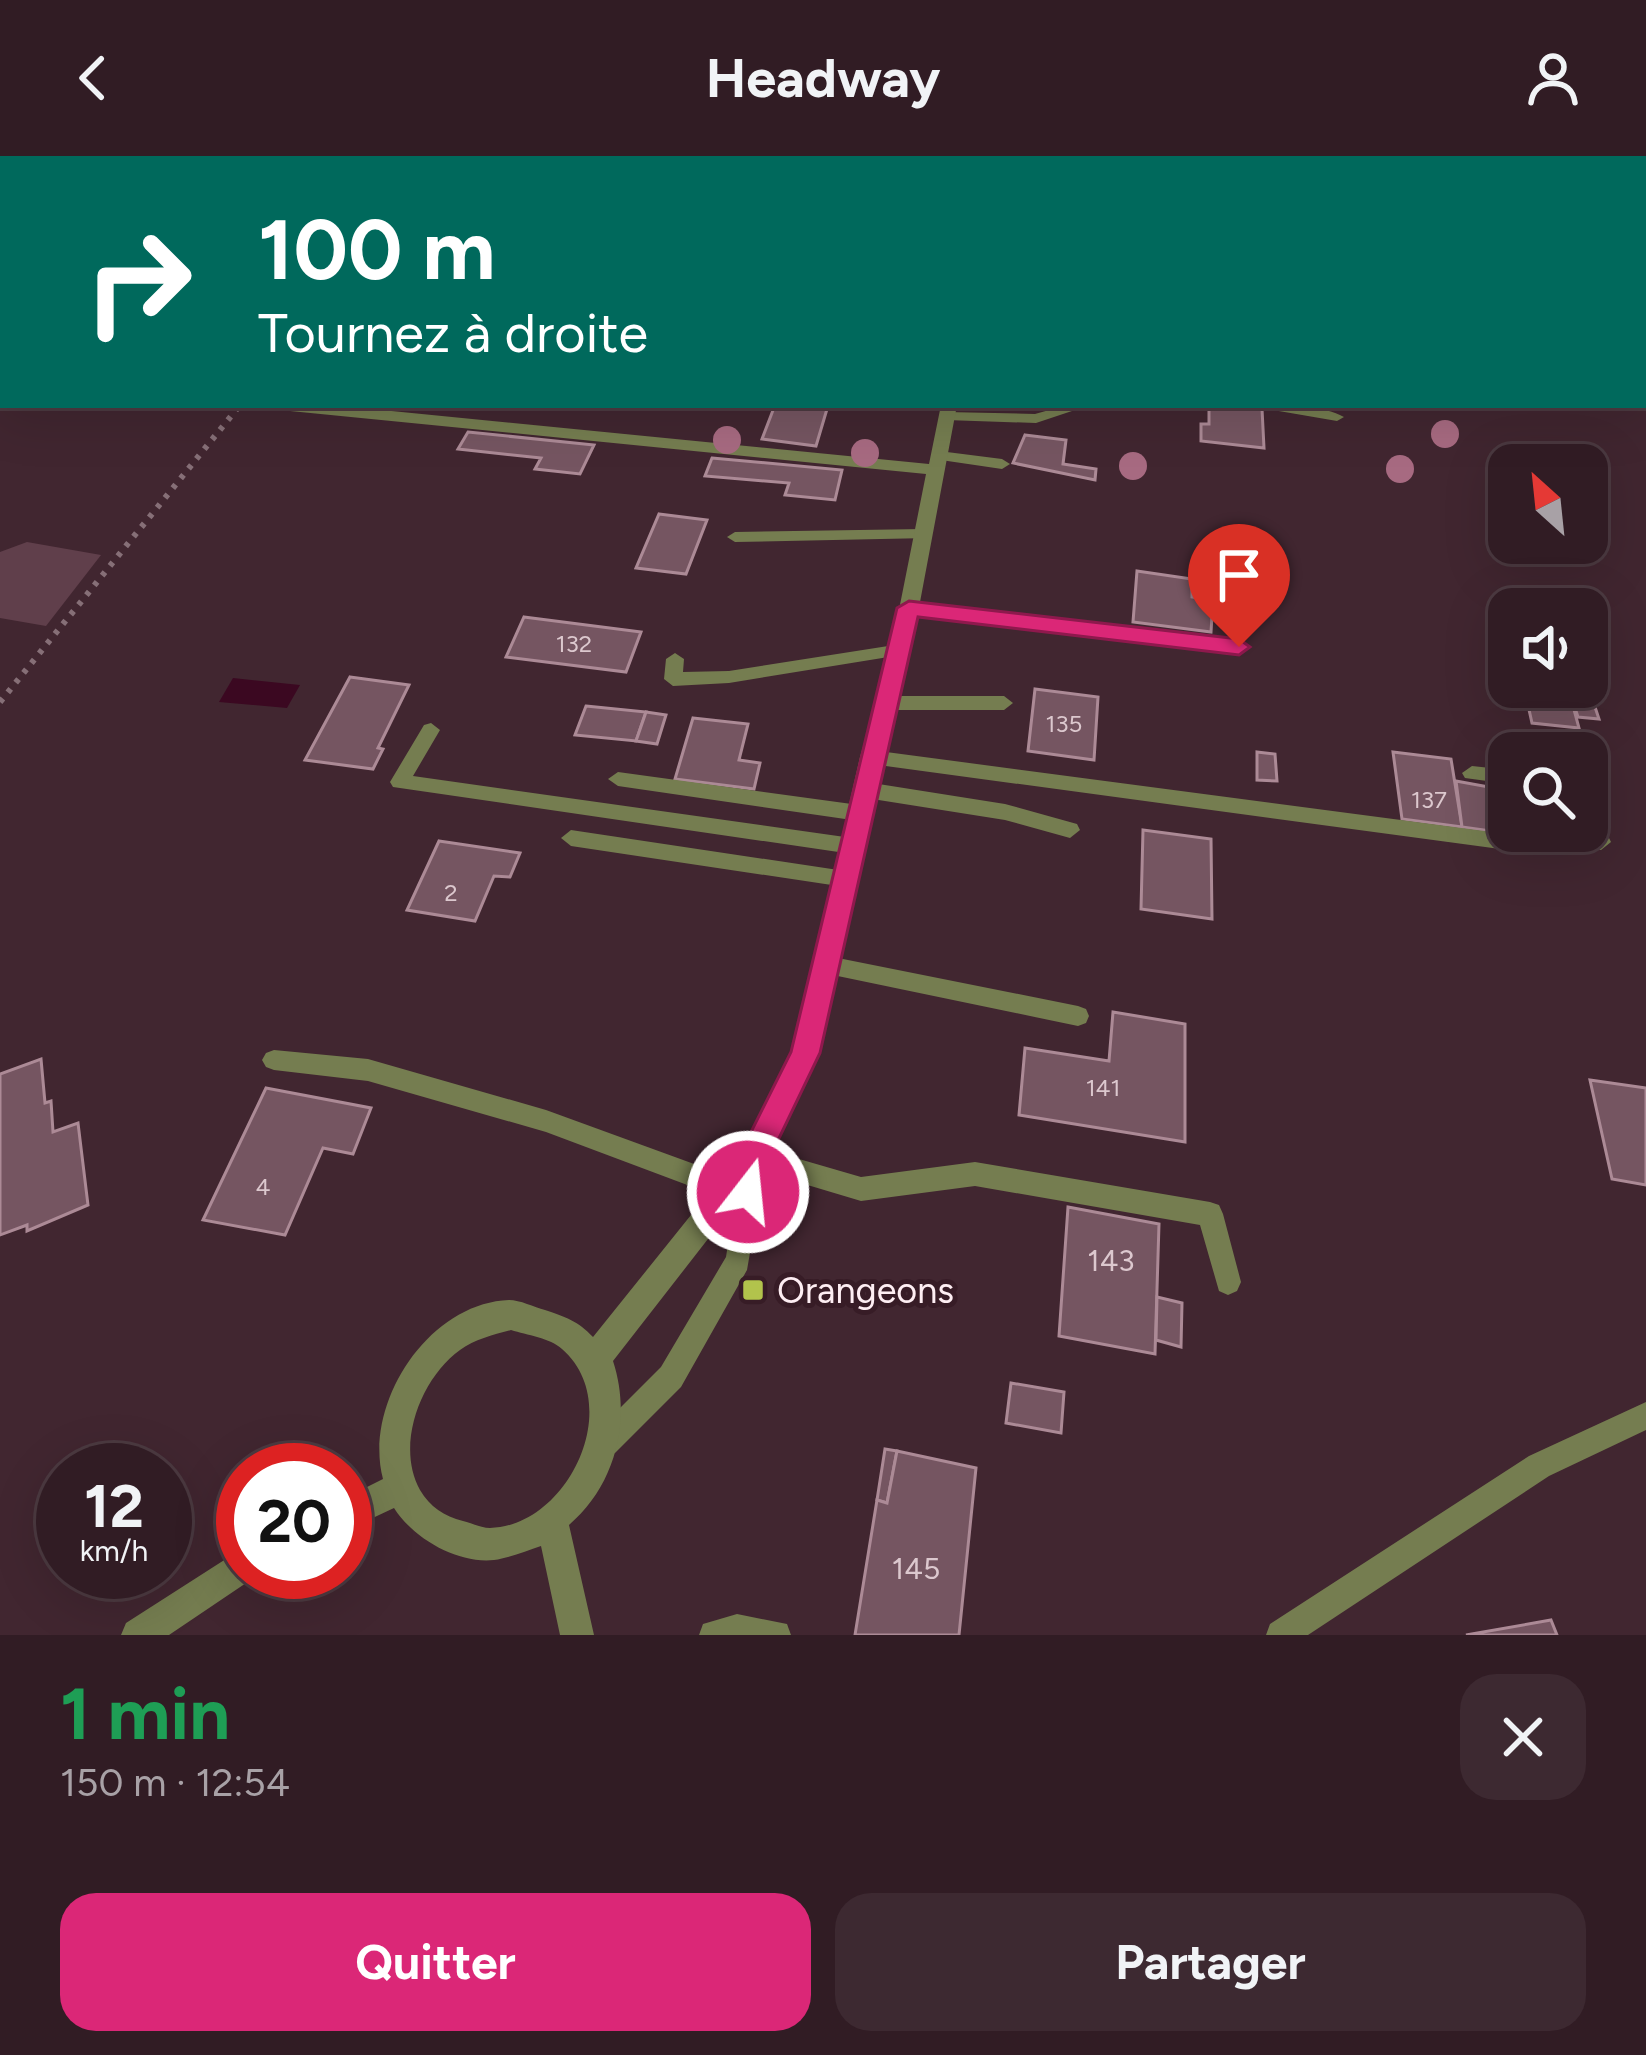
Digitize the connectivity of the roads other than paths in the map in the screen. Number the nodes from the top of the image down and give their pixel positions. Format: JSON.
{"nodes":[{"id":1,"x":314,"y":408,"type":"edge"},
{"id":2,"x":1073,"y":408,"type":"edge"},
{"id":3,"x":1283,"y":408,"type":"edge"},
{"id":4,"x":948,"y":410,"type":"edge"},
{"id":5,"x":1337,"y":418,"type":"dead end"},
{"id":6,"x":938,"y":463,"type":"junction"},
{"id":7,"x":1002,"y":464,"type":"dead end"},
{"id":8,"x":923,"y":534,"type":"junction"},
{"id":9,"x":735,"y":537,"type":"dead end"},
{"id":10,"x":909,"y":608,"type":"junction"},
{"id":11,"x":1239,"y":647,"type":"dead end"},
{"id":12,"x":901,"y":650,"type":"junction"},
{"id":13,"x":675,"y":659,"type":"dead end"},
{"id":14,"x":1004,"y":703,"type":"dead end"},
{"id":15,"x":886,"y":704,"type":"junction"},
{"id":16,"x":431,"y":730,"type":"dead end"},
{"id":17,"x":872,"y":757,"type":"junction"},
{"id":18,"x":1472,"y":772,"type":"dead end"},
{"id":19,"x":1488,"y":774,"type":"edge"},
{"id":20,"x":618,"y":779,"type":"dead end"},
{"id":21,"x":862,"y":801,"type":"junction"},
{"id":22,"x":1070,"y":830,"type":"dead end"},
{"id":23,"x":572,"y":838,"type":"dead end"},
{"id":24,"x":1488,"y":840,"type":"edge"},
{"id":25,"x":852,"y":846,"type":"junction"},
{"id":26,"x":845,"y":879,"type":"junction"},
{"id":27,"x":828,"y":964,"type":"junction"},
{"id":28,"x":1078,"y":1016,"type":"dead end"},
{"id":29,"x":274,"y":1060,"type":"dead end"},
{"id":30,"x":754,"y":1158,"type":"junction"},
{"id":31,"x":730,"y":1189,"type":"junction"},
{"id":32,"x":1228,"y":1282,"type":"dead end"},
{"id":33,"x":596,"y":1358,"type":"junction"},
{"id":34,"x":1646,"y":1416,"type":"edge"},
{"id":35,"x":605,"y":1443,"type":"junction"},
{"id":36,"x":401,"y":1487,"type":"junction"},
{"id":37,"x":372,"y":1502,"type":"edge"},
{"id":38,"x":552,"y":1521,"type":"junction"},
{"id":39,"x":216,"y":1583,"type":"edge"},
{"id":40,"x":138,"y":1635,"type":"edge"},
{"id":41,"x":577,"y":1635,"type":"edge"},
{"id":42,"x":714,"y":1635,"type":"edge"},
{"id":43,"x":776,"y":1635,"type":"edge"},
{"id":44,"x":1281,"y":1635,"type":"edge"}],
"edges":[{"from":1,"to":6,"type":"street"},
{"from":2,"to":4,"type":"lane"},
{"from":3,"to":5,"type":"lane"},
{"from":4,"to":6,"type":"street"},
{"from":6,"to":7,"type":"lane"},
{"from":6,"to":8,"type":"street"},
{"from":8,"to":9,"type":"lane"},
{"from":8,"to":10,"type":"street"},
{"from":10,"to":11,"type":"lane"},
{"from":10,"to":12,"type":"street"},
{"from":12,"to":13,"type":"lane"},
{"from":12,"to":15,"type":"street"},
{"from":14,"to":15,"type":"lane"},
{"from":15,"to":17,"type":"street"},
{"from":16,"to":25,"type":"lane"},
{"from":17,"to":21,"type":"street"},
{"from":17,"to":24,"type":"lane"},
{"from":18,"to":19,"type":"lane"},
{"from":20,"to":21,"type":"lane"},
{"from":21,"to":22,"type":"lane"},
{"from":21,"to":25,"type":"street"},
{"from":23,"to":26,"type":"lane"},
{"from":25,"to":26,"type":"street"},
{"from":26,"to":27,"type":"street"},
{"from":27,"to":28,"type":"lane"},
{"from":27,"to":30,"type":"street"},
{"from":29,"to":31,"type":"lane"},
{"from":30,"to":31,"type":"street"},
{"from":30,"to":32,"type":"lane"},
{"from":30,"to":35,"type":"lane"},
{"from":31,"to":33,"type":"street"},
{"from":33,"to":35,"type":"street"},
{"from":33,"to":36,"type":"street"},
{"from":34,"to":44,"type":"lane"},
{"from":35,"to":38,"type":"street"},
{"from":36,"to":37,"type":"street"},
{"from":36,"to":38,"type":"street"},
{"from":38,"to":41,"type":"street"},
{"from":39,"to":40,"type":"street"},
{"from":42,"to":43,"type":"lane"}]}
